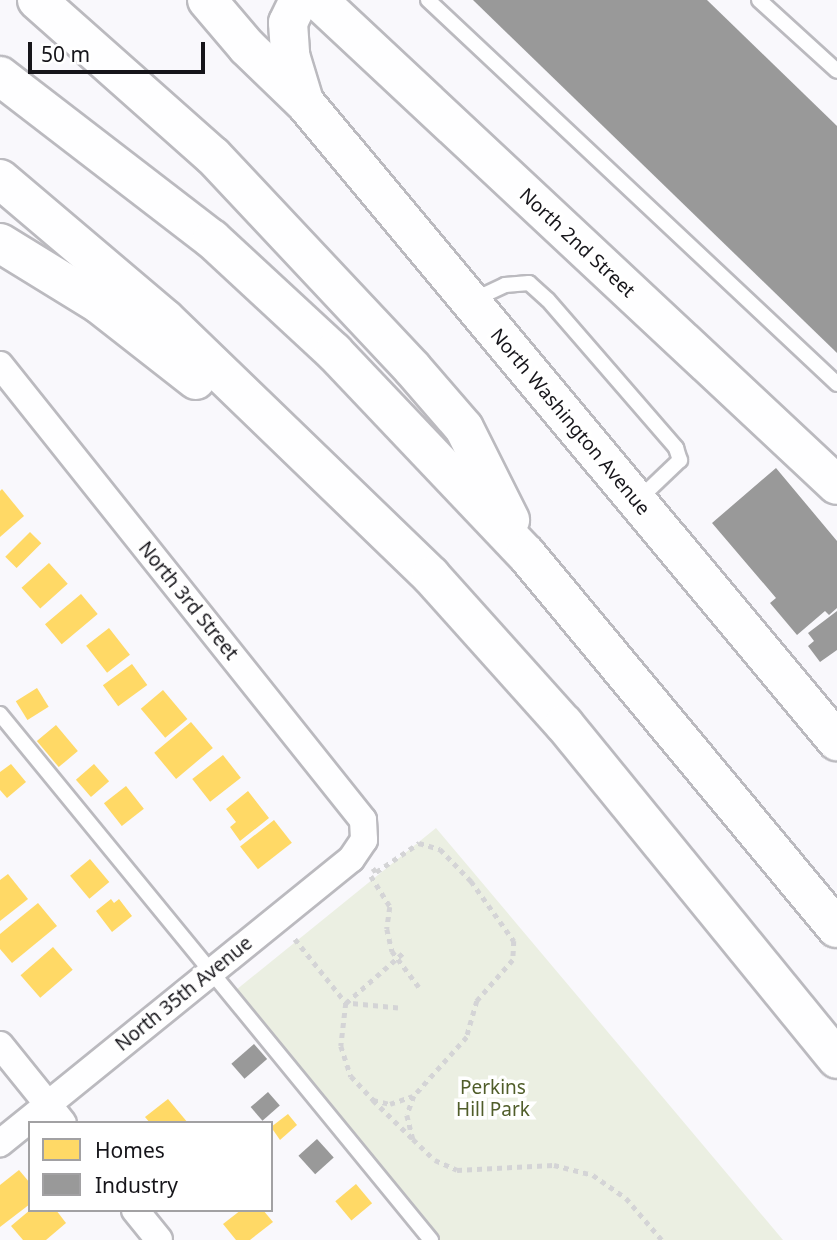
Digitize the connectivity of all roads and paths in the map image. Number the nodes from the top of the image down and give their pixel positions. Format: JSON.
{"nodes":[{"id":1,"x":37,"y":0,"type":"edge"},
{"id":2,"x":207,"y":0,"type":"edge"},
{"id":3,"x":299,"y":0,"type":"edge"},
{"id":4,"x":318,"y":0,"type":"edge"},
{"id":5,"x":428,"y":0,"type":"edge"},
{"id":6,"x":759,"y":0,"type":"edge"},
{"id":7,"x":837,"y":71,"type":"edge"},
{"id":8,"x":0,"y":76,"type":"edge"},
{"id":9,"x":304,"y":103,"type":"junction"},
{"id":10,"x":0,"y":179,"type":"edge"},
{"id":11,"x":0,"y":243,"type":"edge"},
{"id":12,"x":470,"y":302,"type":"junction"},
{"id":13,"x":0,"y":365,"type":"edge"},
{"id":14,"x":837,"y":384,"type":"edge"},
{"id":15,"x":837,"y":485,"type":"edge"},
{"id":16,"x":636,"y":502,"type":"junction"},
{"id":17,"x":526,"y":554,"type":"junction"},
{"id":18,"x":531,"y":686,"type":"junction"},
{"id":19,"x":0,"y":714,"type":"edge"},
{"id":20,"x":837,"y":741,"type":"edge"},
{"id":21,"x":364,"y":840,"type":"joint"},
{"id":22,"x":837,"y":928,"type":"edge"},
{"id":23,"x":296,"y":939,"type":"dead end"},
{"id":24,"x":404,"y":951,"type":"dead end"},
{"id":25,"x":397,"y":958,"type":"junction"},
{"id":26,"x":211,"y":972,"type":"junction"},
{"id":27,"x":419,"y":987,"type":"dead end"},
{"id":28,"x":346,"y":1003,"type":"junction"},
{"id":29,"x":398,"y":1008,"type":"dead end"},
{"id":30,"x":0,"y":1045,"type":"edge"},
{"id":31,"x":837,"y":1059,"type":"edge"},
{"id":32,"x":414,"y":1096,"type":"junction"},
{"id":33,"x":373,"y":1100,"type":"junction"},
{"id":34,"x":56,"y":1114,"type":"edge"},
{"id":35,"x":28,"y":1128,"type":"edge"},
{"id":36,"x":412,"y":1139,"type":"junction"},
{"id":37,"x":0,"y":1143,"type":"edge"},
{"id":38,"x":137,"y":1212,"type":"edge"},
{"id":39,"x":159,"y":1240,"type":"edge"},
{"id":40,"x":431,"y":1240,"type":"edge"},
{"id":41,"x":662,"y":1240,"type":"edge"}],
"edges":[{"from":1,"to":17,"type":"main road"},
{"from":2,"to":9,"type":"main road","name":"North Washington Avenue"},
{"from":3,"to":9,"type":"main road","name":"North Washington Avenue"},
{"from":4,"to":15,"type":"main road","name":"North 2nd Street"},
{"from":5,"to":14,"type":"lane"},
{"from":6,"to":7,"type":"lane"},
{"from":8,"to":17,"type":"main road"},
{"from":9,"to":12,"type":"main road","name":"North Washington Avenue"},
{"from":10,"to":18,"type":"main road"},
{"from":11,"to":18,"type":"main road"},
{"from":12,"to":16,"type":"main road","name":"North Washington Avenue"},
{"from":12,"to":16,"type":"lane"},
{"from":13,"to":21,"type":"street","name":"North 3rd Street"},
{"from":16,"to":20,"type":"main road","name":"North Washington Avenue"},
{"from":17,"to":22,"type":"main road"},
{"from":18,"to":31,"type":"main road"},
{"from":19,"to":26,"type":"lane"},
{"from":21,"to":26,"type":"street","name":"North 35th Avenue"},
{"from":23,"to":28,"type":"path"},
{"from":24,"to":25,"type":"path"},
{"from":25,"to":27,"type":"path"},
{"from":25,"to":28,"type":"path"},
{"from":25,"to":32,"type":"path"},
{"from":26,"to":34,"type":"street","name":"North 35th Avenue"},
{"from":26,"to":40,"type":"lane"},
{"from":28,"to":29,"type":"path"},
{"from":28,"to":33,"type":"path"},
{"from":30,"to":34,"type":"street"},
{"from":32,"to":33,"type":"path"},
{"from":32,"to":36,"type":"path"},
{"from":33,"to":36,"type":"path"},
{"from":35,"to":37,"type":"street","name":"North 35th Avenue"},
{"from":36,"to":41,"type":"path"},
{"from":38,"to":39,"type":"street"}]}
